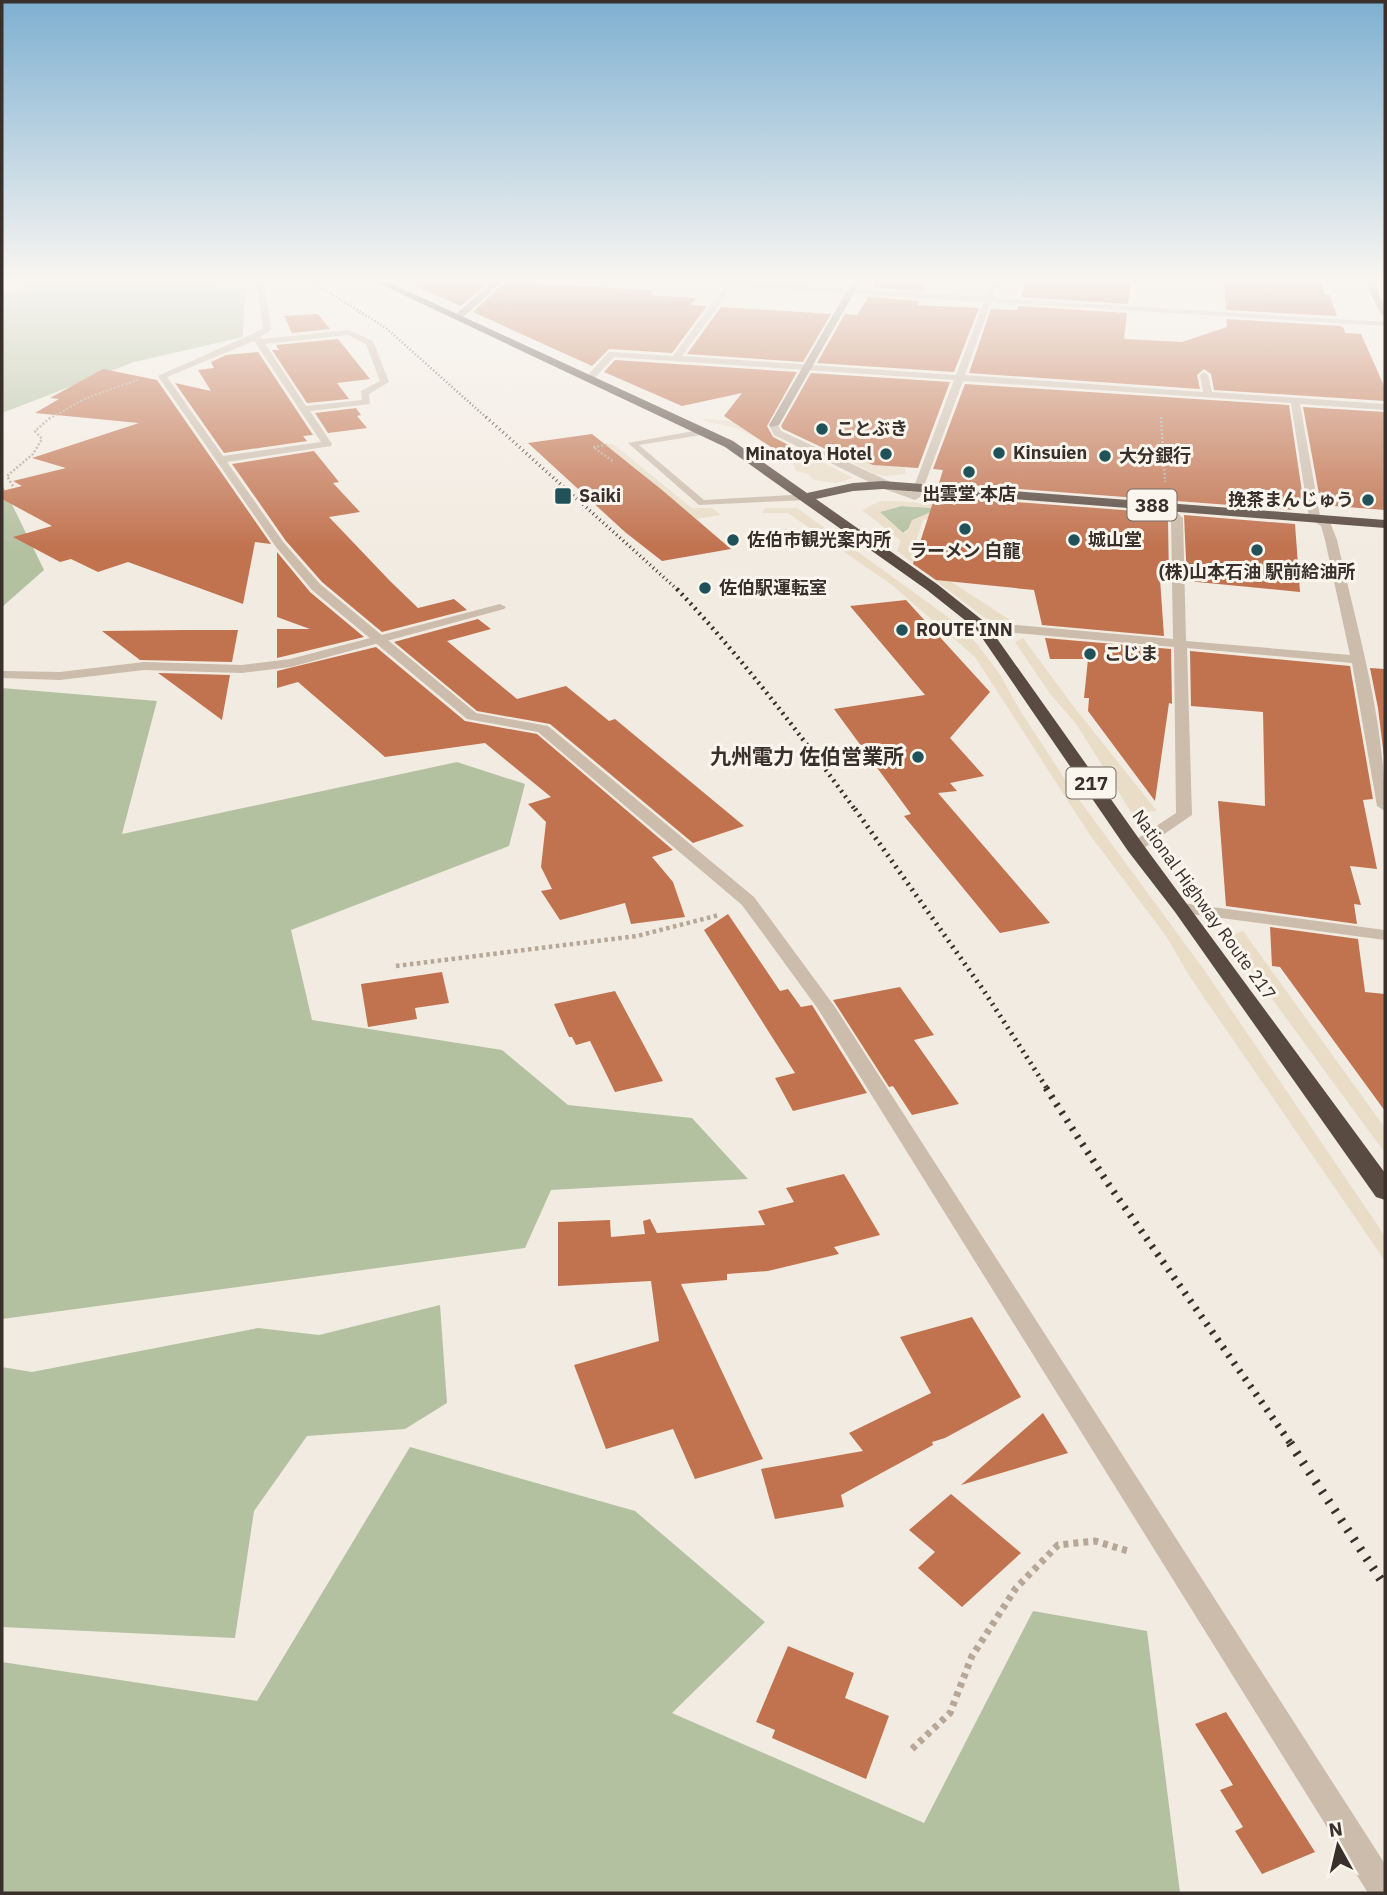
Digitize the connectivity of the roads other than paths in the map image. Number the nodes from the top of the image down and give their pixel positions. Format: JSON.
{"nodes":[{"id":1,"x":171,"y":370,"type":"edge"},
{"id":2,"x":278,"y":370,"type":"edge"},
{"id":3,"x":381,"y":370,"type":"edge"},
{"id":4,"x":574,"y":370,"type":"edge"},
{"id":5,"x":597,"y":370,"type":"edge"},
{"id":6,"x":805,"y":370,"type":"edge"},
{"id":7,"x":854,"y":370,"type":"edge"},
{"id":8,"x":964,"y":370,"type":"edge"},
{"id":9,"x":1204,"y":374,"type":"dead end"},
{"id":10,"x":590,"y":378,"type":"junction"},
{"id":11,"x":959,"y":378,"type":"junction"},
{"id":12,"x":1208,"y":395,"type":"junction"},
{"id":13,"x":1295,"y":401,"type":"junction"},
{"id":14,"x":1385,"y":407,"type":"edge"},
{"id":15,"x":304,"y":409,"type":"junction"},
{"id":16,"x":705,"y":432,"type":"junction"},
{"id":17,"x":220,"y":460,"type":"junction"},
{"id":18,"x":883,"y":485,"type":"junction"},
{"id":19,"x":916,"y":492,"type":"junction"},
{"id":20,"x":808,"y":497,"type":"junction"},
{"id":21,"x":1166,"y":506,"type":"junction"},
{"id":22,"x":1177,"y":518,"type":"junction"},
{"id":23,"x":1315,"y":518,"type":"junction"},
{"id":24,"x":1385,"y":524,"type":"edge"},
{"id":25,"x":1328,"y":530,"type":"junction"},
{"id":26,"x":1385,"y":535,"type":"edge"},
{"id":27,"x":500,"y":607,"type":"dead end"},
{"id":28,"x":981,"y":626,"type":"junction"},
{"id":29,"x":378,"y":638,"type":"junction"},
{"id":30,"x":1179,"y":644,"type":"junction"},
{"id":31,"x":1358,"y":660,"type":"junction"},
{"id":32,"x":3,"y":675,"type":"edge"},
{"id":33,"x":1385,"y":806,"type":"edge"},
{"id":34,"x":1135,"y":847,"type":"junction"},
{"id":35,"x":1182,"y":908,"type":"junction"},
{"id":36,"x":1385,"y":935,"type":"edge"},
{"id":37,"x":1385,"y":1191,"type":"edge"},
{"id":38,"x":1385,"y":1892,"type":"edge"}],
"edges":[{"from":1,"to":17,"type":"street"},
{"from":2,"to":15,"type":"street"},
{"from":3,"to":15,"type":"street"},
{"from":4,"to":10,"type":"highway","name":"National Highway Route 217","number":"217"},
{"from":5,"to":10,"type":"street"},
{"from":6,"to":18,"type":"street"},
{"from":7,"to":11,"type":"street"},
{"from":8,"to":11,"type":"street"},
{"from":9,"to":12,"type":"street"},
{"from":10,"to":16,"type":"highway","name":"National Highway Route 217","number":"217"},
{"from":11,"to":12,"type":"street"},
{"from":11,"to":19,"type":"street"},
{"from":12,"to":13,"type":"street"},
{"from":13,"to":14,"type":"street"},
{"from":13,"to":23,"type":"street"},
{"from":15,"to":17,"type":"street"},
{"from":16,"to":20,"type":"highway","name":"National Highway Route 217","number":"217"},
{"from":16,"to":20,"type":"lane"},
{"from":17,"to":29,"type":"street"},
{"from":18,"to":19,"type":"highway","number":"388"},
{"from":18,"to":20,"type":"highway","number":"388"},
{"from":19,"to":20,"type":"highway","number":"388"},
{"from":19,"to":21,"type":"highway","number":"388"},
{"from":19,"to":22,"type":"highway","number":"388"},
{"from":20,"to":28,"type":"highway","name":"National Highway Route 217","number":"217"},
{"from":21,"to":22,"type":"street"},
{"from":21,"to":23,"type":"highway","number":"388"},
{"from":22,"to":25,"type":"highway","number":"388"},
{"from":22,"to":30,"type":"street"},
{"from":23,"to":24,"type":"highway","number":"388"},
{"from":23,"to":25,"type":"street"},
{"from":25,"to":26,"type":"highway","number":"388"},
{"from":25,"to":31,"type":"street"},
{"from":27,"to":29,"type":"lane"},
{"from":28,"to":30,"type":"street"},
{"from":28,"to":34,"type":"highway","name":"National Highway Route 217","number":"217"},
{"from":29,"to":32,"type":"lane"},
{"from":29,"to":38,"type":"street"},
{"from":30,"to":31,"type":"street"},
{"from":30,"to":34,"type":"street"},
{"from":31,"to":33,"type":"street"},
{"from":34,"to":35,"type":"highway","name":"National Highway Route 217","number":"217"},
{"from":35,"to":36,"type":"street"},
{"from":35,"to":37,"type":"highway","name":"National Highway Route 217","number":"217"}]}
